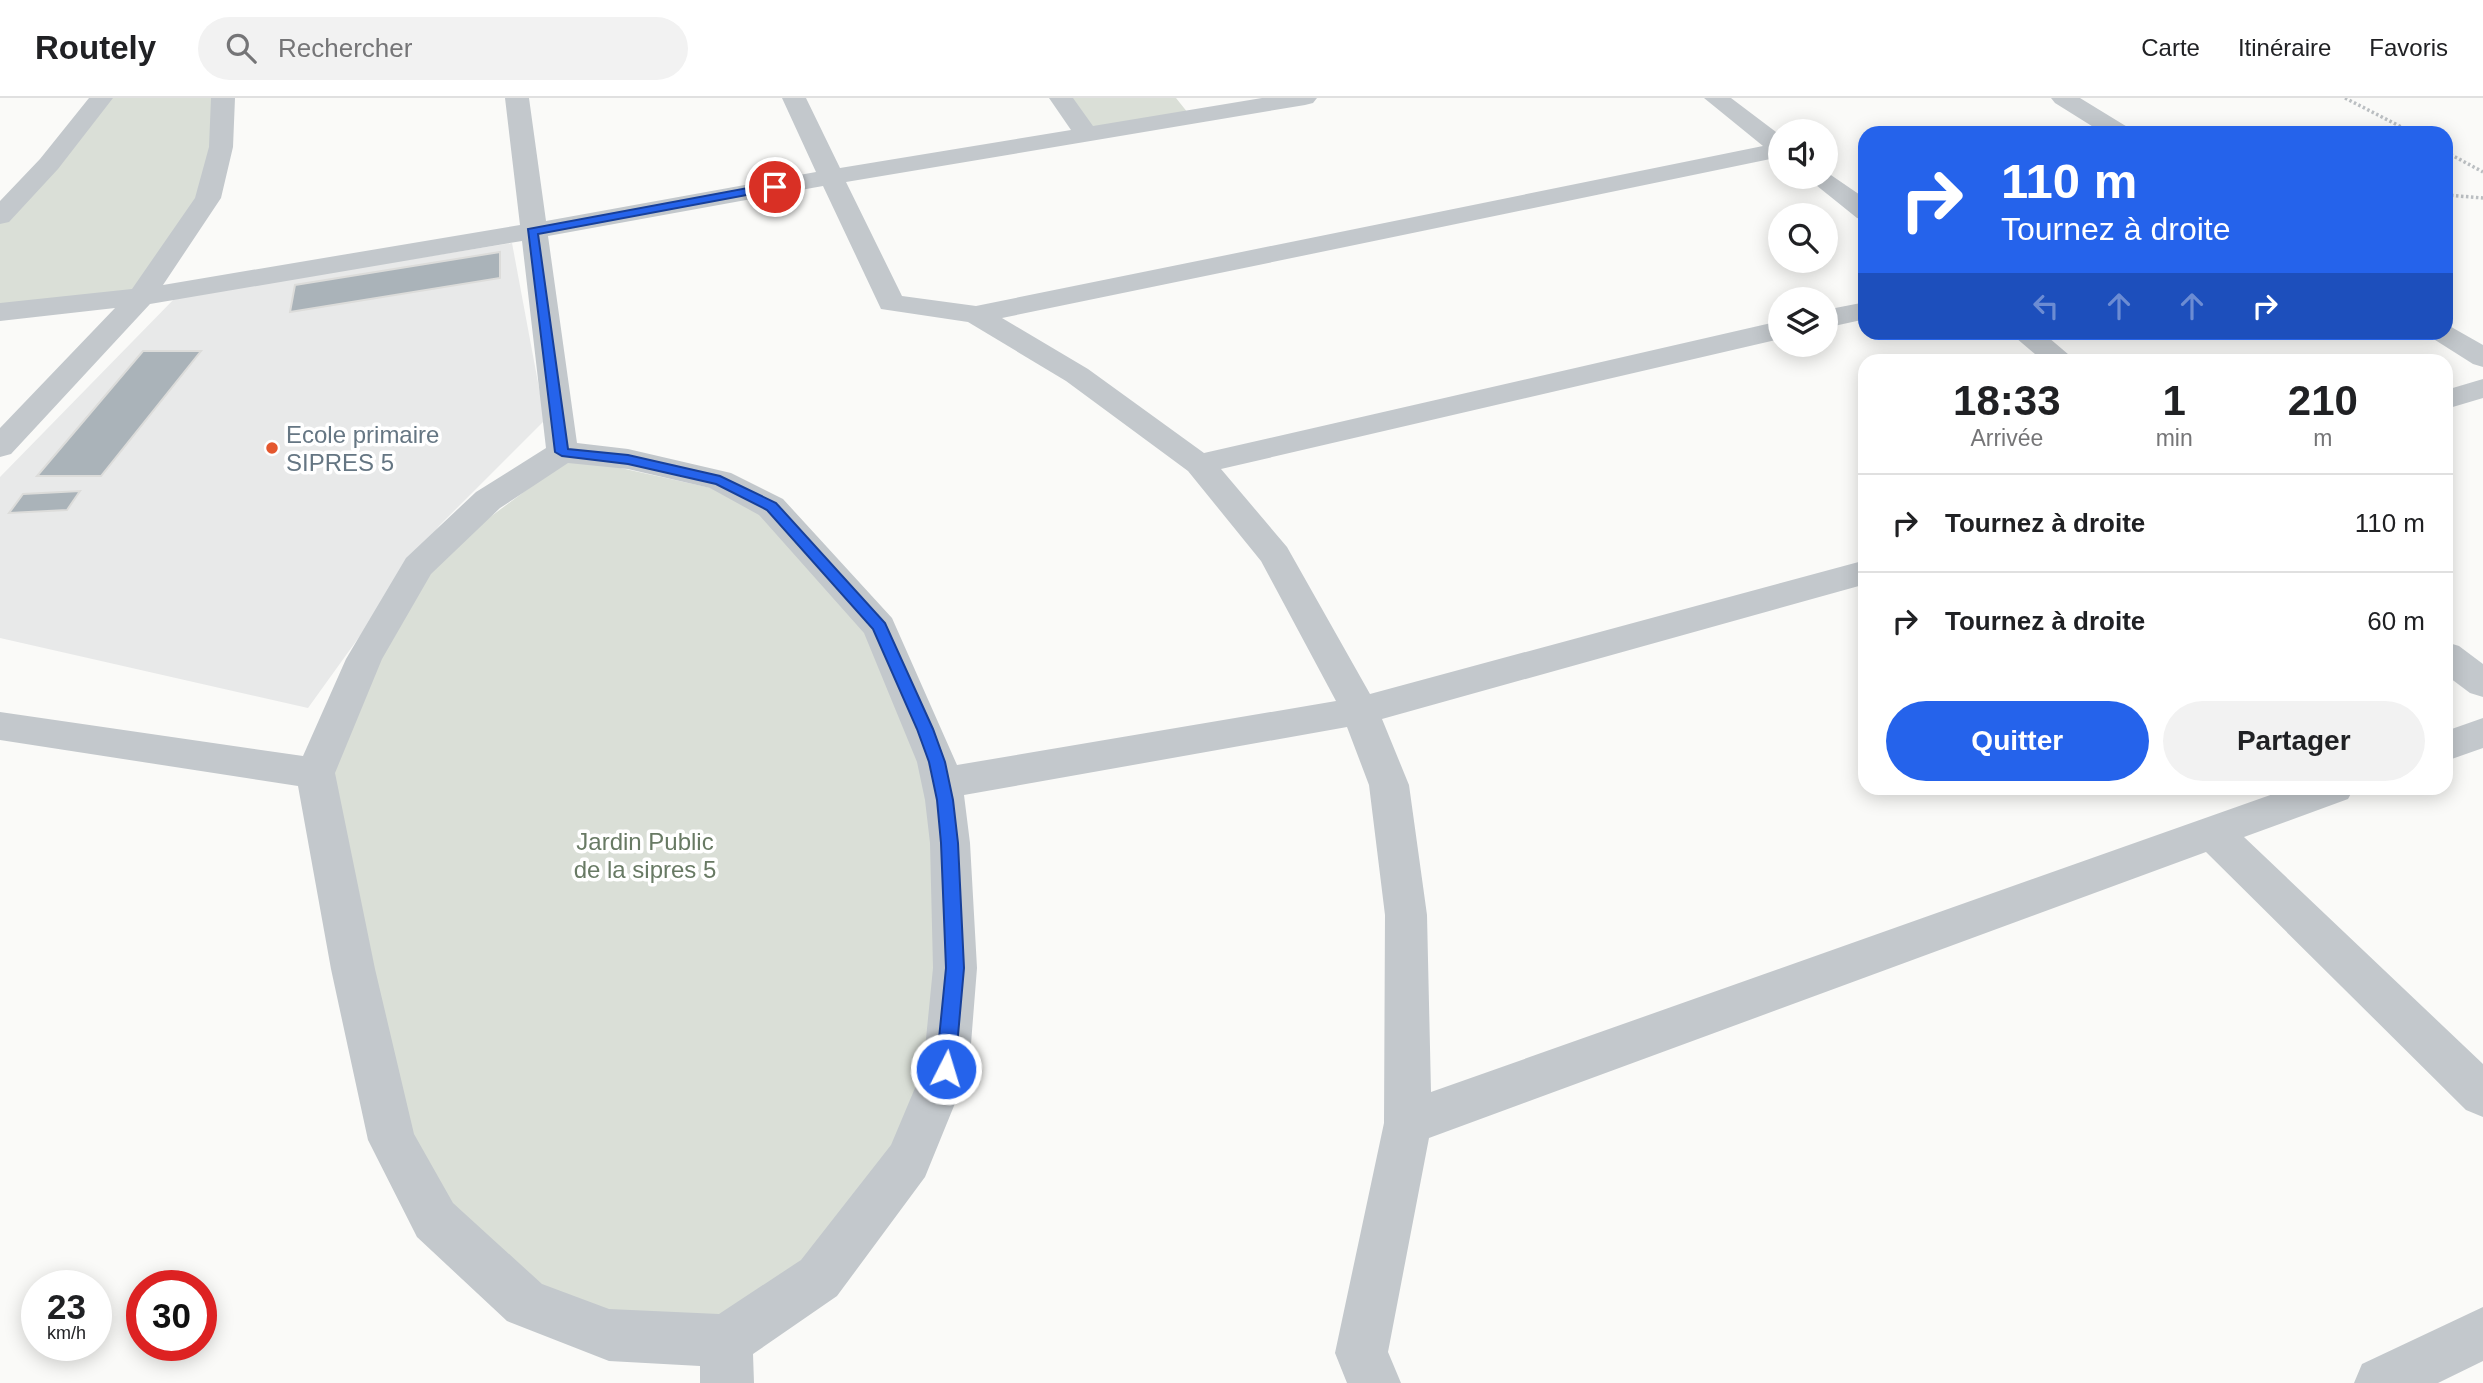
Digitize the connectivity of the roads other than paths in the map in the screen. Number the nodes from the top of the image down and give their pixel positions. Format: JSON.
{"nodes":[{"id":1,"x":101,"y":98,"type":"edge"},
{"id":2,"x":223,"y":98,"type":"edge"},
{"id":3,"x":517,"y":98,"type":"edge"},
{"id":4,"x":794,"y":98,"type":"edge"},
{"id":5,"x":1061,"y":98,"type":"edge"},
{"id":6,"x":1305,"y":98,"type":"edge"},
{"id":7,"x":1716,"y":98,"type":"edge"},
{"id":8,"x":2063,"y":98,"type":"edge"},
{"id":9,"x":1183,"y":108,"type":"edge"},
{"id":10,"x":2109,"y":126,"type":"edge"},
{"id":11,"x":1086,"y":134,"type":"junction"},
{"id":12,"x":1768,"y":139,"type":"edge"},
{"id":13,"x":1768,"y":150,"type":"edge"},
{"id":14,"x":829,"y":177,"type":"junction"},
{"id":15,"x":1835,"y":189,"type":"edge"},
{"id":16,"x":1858,"y":206,"type":"edge"},
{"id":17,"x":0,"y":216,"type":"edge"},
{"id":18,"x":532,"y":231,"type":"junction"},
{"id":19,"x":141,"y":297,"type":"junction"},
{"id":20,"x":0,"y":312,"type":"edge"},
{"id":21,"x":1858,"y":312,"type":"edge"},
{"id":22,"x":976,"y":315,"type":"junction"},
{"id":23,"x":1838,"y":316,"type":"edge"},
{"id":24,"x":1768,"y":333,"type":"edge"},
{"id":25,"x":2453,"y":339,"type":"edge"},
{"id":26,"x":2034,"y":340,"type":"edge"},
{"id":27,"x":2052,"y":354,"type":"edge"},
{"id":28,"x":2483,"y":358,"type":"edge"},
{"id":29,"x":2483,"y":388,"type":"edge"},
{"id":30,"x":2453,"y":398,"type":"edge"},
{"id":31,"x":0,"y":447,"type":"edge"},
{"id":32,"x":562,"y":452,"type":"junction"},
{"id":33,"x":1199,"y":464,"type":"junction"},
{"id":34,"x":1858,"y":574,"type":"edge"},
{"id":35,"x":2453,"y":660,"type":"edge"},
{"id":36,"x":2483,"y":683,"type":"edge"},
{"id":37,"x":1360,"y":711,"type":"junction"},
{"id":38,"x":0,"y":726,"type":"edge"},
{"id":39,"x":2483,"y":733,"type":"edge"},
{"id":40,"x":2453,"y":744,"type":"edge"},
{"id":41,"x":315,"y":773,"type":"junction"},
{"id":42,"x":941,"y":783,"type":"junction"},
{"id":43,"x":2315,"y":795,"type":"edge"},
{"id":44,"x":2212,"y":832,"type":"junction"},
{"id":45,"x":2483,"y":1095,"type":"edge"},
{"id":46,"x":1408,"y":1123,"type":"junction"},
{"id":47,"x":2483,"y":1333,"type":"edge"},
{"id":48,"x":726,"y":1362,"type":"edge"},
{"id":49,"x":1374,"y":1383,"type":"edge"},
{"id":50,"x":2381,"y":1383,"type":"edge"}],
"edges":[{"from":1,"to":17,"type":"street"},
{"from":2,"to":19,"type":"street"},
{"from":3,"to":18,"type":"street"},
{"from":4,"to":14,"type":"street"},
{"from":5,"to":11,"type":"street"},
{"from":6,"to":9,"type":"street"},
{"from":7,"to":12,"type":"street"},
{"from":8,"to":10,"type":"street"},
{"from":9,"to":11,"type":"street"},
{"from":11,"to":14,"type":"street"},
{"from":13,"to":22,"type":"street"},
{"from":14,"to":18,"type":"street"},
{"from":14,"to":22,"type":"street"},
{"from":15,"to":16,"type":"street"},
{"from":18,"to":19,"type":"street"},
{"from":18,"to":32,"type":"street"},
{"from":19,"to":20,"type":"street"},
{"from":19,"to":31,"type":"street"},
{"from":21,"to":23,"type":"street"},
{"from":22,"to":33,"type":"street"},
{"from":24,"to":33,"type":"street"},
{"from":25,"to":28,"type":"street"},
{"from":26,"to":27,"type":"street"},
{"from":29,"to":30,"type":"street"},
{"from":32,"to":41,"type":"street"},
{"from":32,"to":42,"type":"street"},
{"from":33,"to":37,"type":"street"},
{"from":34,"to":37,"type":"street"},
{"from":35,"to":36,"type":"street"},
{"from":37,"to":42,"type":"street"},
{"from":37,"to":46,"type":"street"},
{"from":38,"to":41,"type":"street"},
{"from":39,"to":40,"type":"street"},
{"from":41,"to":48,"type":"street"},
{"from":42,"to":48,"type":"street"},
{"from":43,"to":44,"type":"street"},
{"from":44,"to":45,"type":"street"},
{"from":44,"to":46,"type":"street"},
{"from":46,"to":49,"type":"street"},
{"from":47,"to":50,"type":"street"}]}
